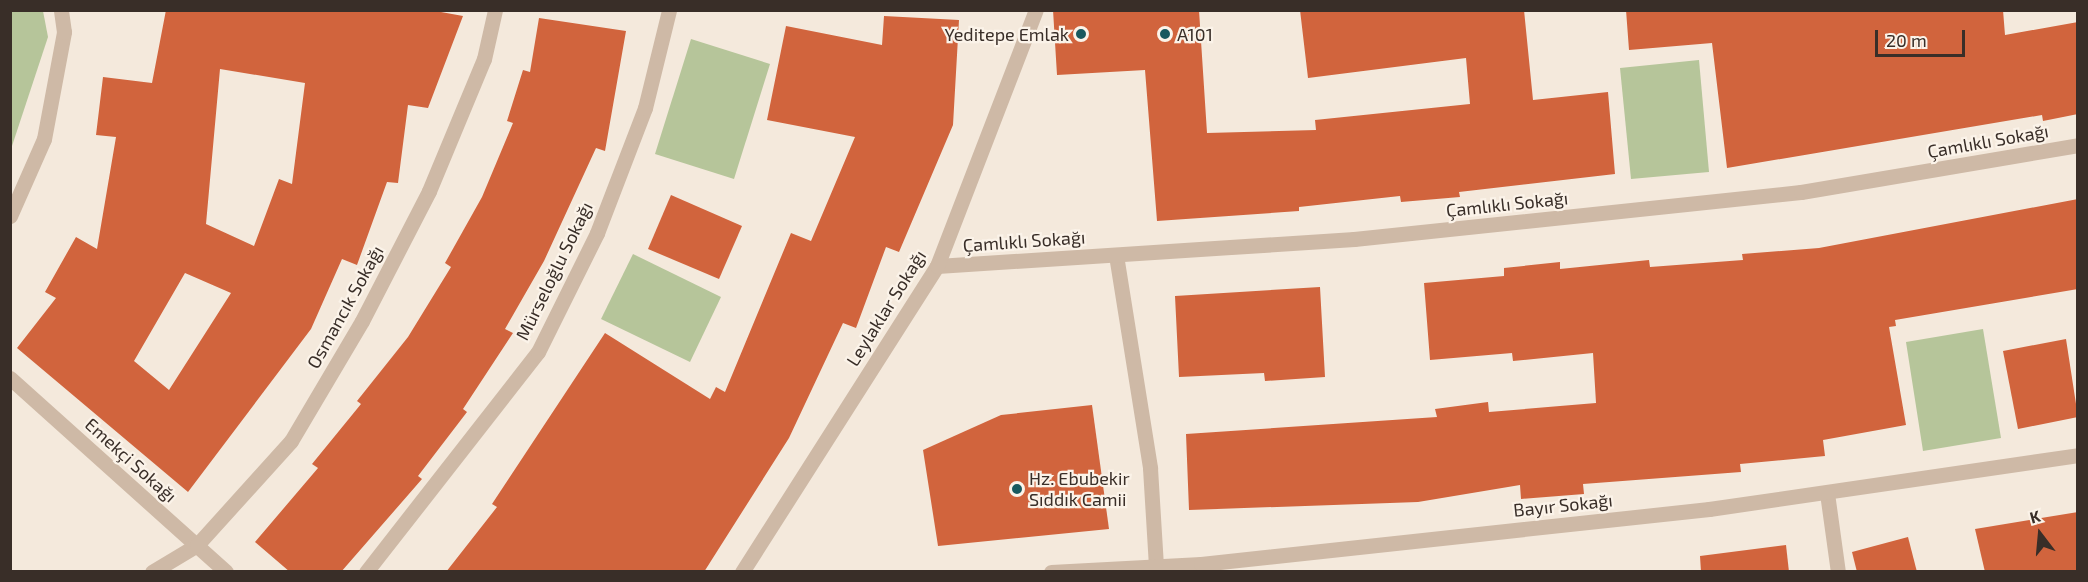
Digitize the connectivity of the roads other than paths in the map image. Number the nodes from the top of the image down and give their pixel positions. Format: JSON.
{"nodes":[{"id":1,"x":61,"y":10,"type":"edge"},
{"id":2,"x":495,"y":10,"type":"edge"},
{"id":3,"x":669,"y":10,"type":"edge"},
{"id":4,"x":1036,"y":10,"type":"edge"},
{"id":5,"x":2078,"y":145,"type":"edge"},
{"id":6,"x":10,"y":216,"type":"edge"},
{"id":7,"x":1116,"y":255,"type":"junction"},
{"id":8,"x":937,"y":266,"type":"junction"},
{"id":9,"x":10,"y":378,"type":"edge"},
{"id":10,"x":2078,"y":456,"type":"edge"},
{"id":11,"x":1827,"y":492,"type":"junction"},
{"id":12,"x":197,"y":545,"type":"junction"},
{"id":13,"x":1156,"y":567,"type":"junction"},
{"id":14,"x":1198,"y":568,"type":"edge"},
{"id":15,"x":152,"y":572,"type":"edge"},
{"id":16,"x":226,"y":572,"type":"edge"},
{"id":17,"x":366,"y":572,"type":"edge"},
{"id":18,"x":742,"y":572,"type":"edge"},
{"id":19,"x":1051,"y":572,"type":"edge"},
{"id":20,"x":1838,"y":572,"type":"edge"}],
"edges":[{"from":1,"to":6,"type":"street"},
{"from":2,"to":12,"type":"street","name":"Osmancık Sokağı"},
{"from":3,"to":17,"type":"street","name":"Mürseloğlu Sokağı"},
{"from":4,"to":8,"type":"street","name":"Leylaklar Sokağı"},
{"from":5,"to":7,"type":"street","name":"Çamlıklı Sokağı"},
{"from":7,"to":8,"type":"street","name":"Çamlıklı Sokağı"},
{"from":7,"to":13,"type":"street"},
{"from":8,"to":18,"type":"street","name":"Leylaklar Sokağı"},
{"from":9,"to":12,"type":"street","name":"Emekçi Sokağı"},
{"from":10,"to":11,"type":"street","name":"Bayır Sokağı"},
{"from":11,"to":14,"type":"street","name":"Bayır Sokağı"},
{"from":11,"to":20,"type":"street"},
{"from":12,"to":15,"type":"street","name":"Osmancık Sokağı"},
{"from":12,"to":16,"type":"street","name":"Emekçi Sokağı"},
{"from":13,"to":14,"type":"street","name":"Bayır Sokağı"},
{"from":13,"to":19,"type":"street","name":"Bayır Sokağı"}]}
